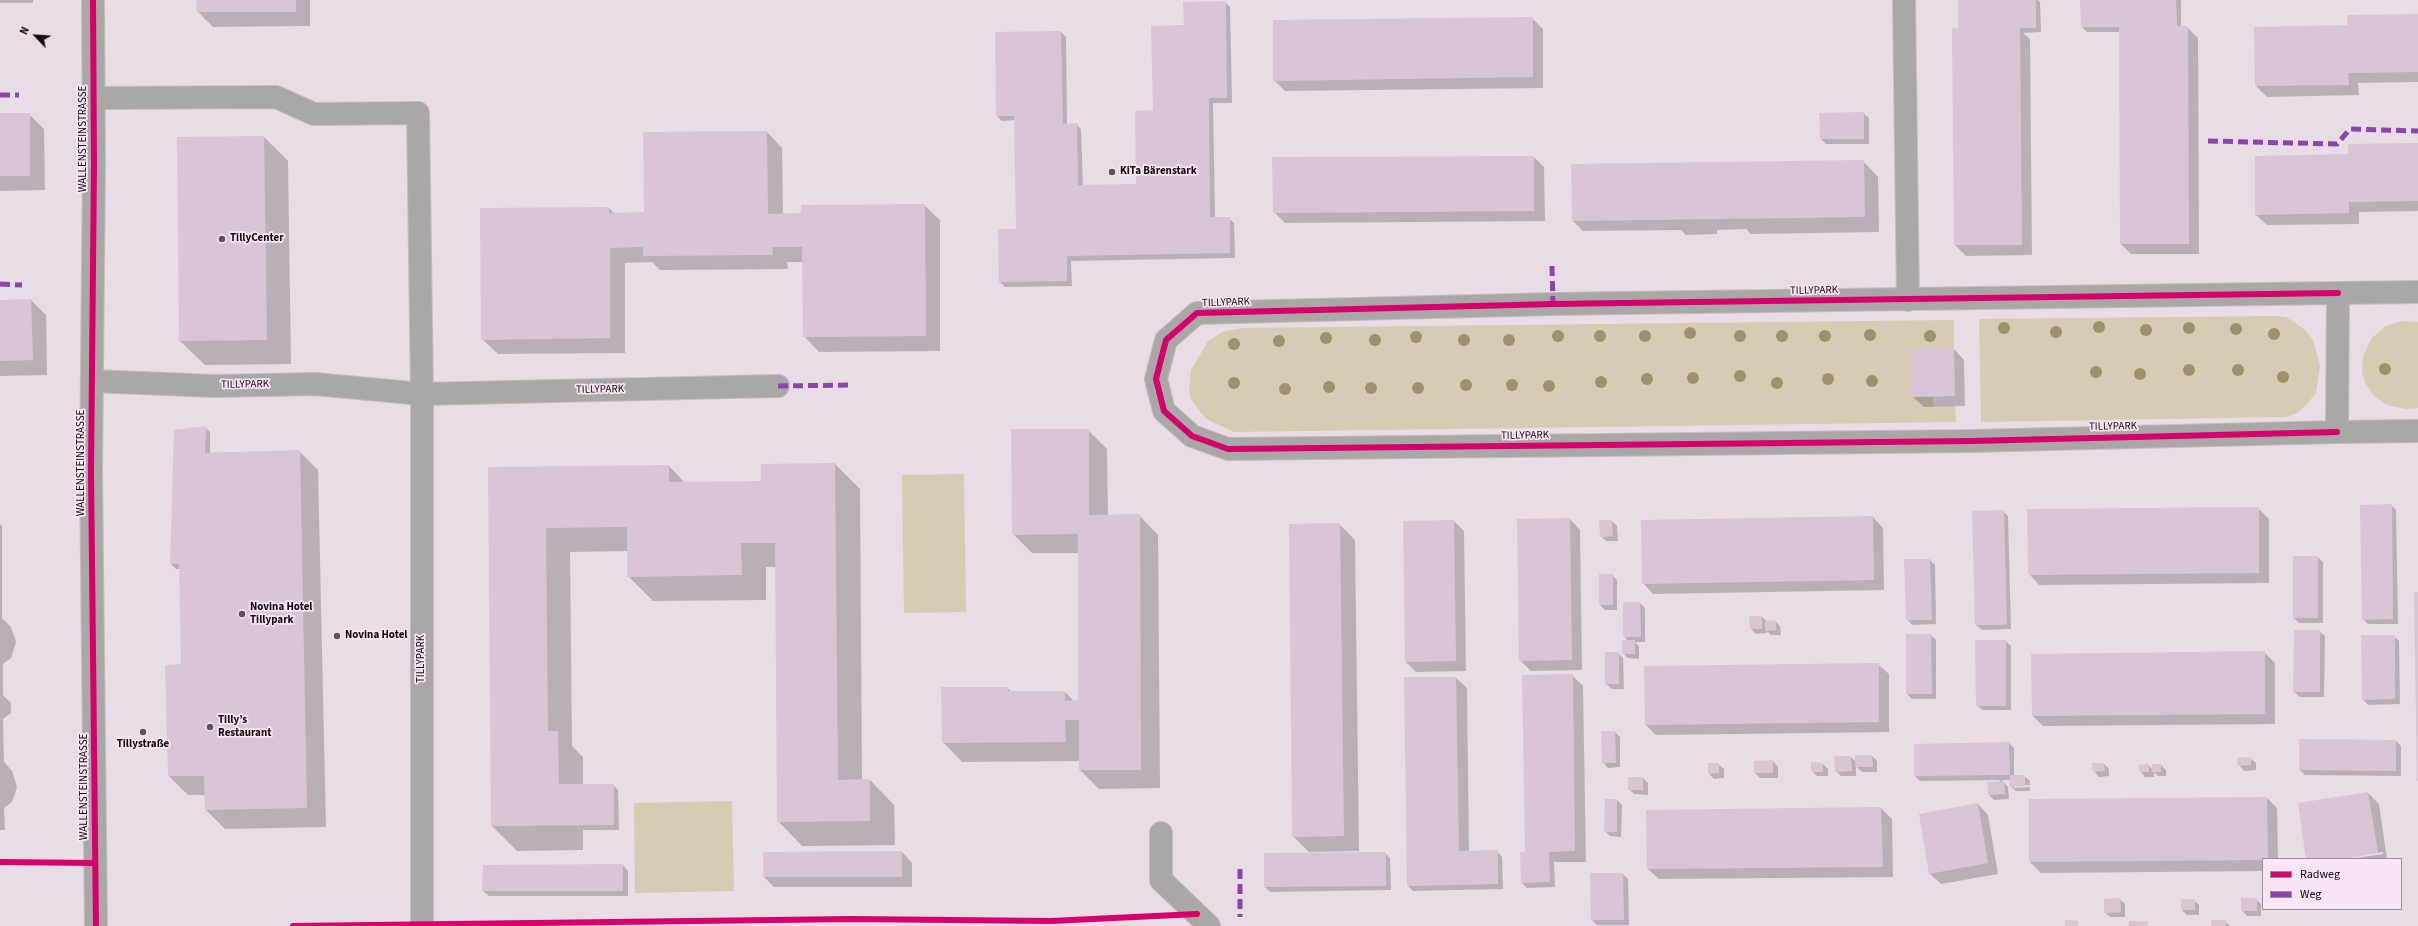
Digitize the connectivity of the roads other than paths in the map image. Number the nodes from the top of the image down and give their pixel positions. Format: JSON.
{"nodes":[{"id":1,"x":93,"y":0,"type":"edge"},
{"id":2,"x":1904,"y":0,"type":"edge"},
{"id":3,"x":94,"y":98,"type":"junction"},
{"id":4,"x":2418,"y":292,"type":"edge"},
{"id":5,"x":2338,"y":293,"type":"junction"},
{"id":6,"x":1908,"y":300,"type":"junction"},
{"id":7,"x":92,"y":382,"type":"junction"},
{"id":8,"x":778,"y":386,"type":"dead end"},
{"id":9,"x":422,"y":394,"type":"junction"},
{"id":10,"x":2337,"y":432,"type":"junction"},
{"id":11,"x":2418,"y":432,"type":"edge"},
{"id":12,"x":1161,"y":833,"type":"dead end"},
{"id":13,"x":422,"y":924,"type":"dead end"},
{"id":14,"x":96,"y":926,"type":"edge"},
{"id":15,"x":1209,"y":926,"type":"edge"}],
"edges":[{"from":1,"to":3,"type":"street","name":"WALLENSTEINSTRASSE"},
{"from":2,"to":6,"type":"street"},
{"from":3,"to":7,"type":"street","name":"WALLENSTEINSTRASSE"},
{"from":3,"to":9,"type":"street","name":"TILLYPARK"},
{"from":4,"to":5,"type":"street","name":"TILLYPARK"},
{"from":5,"to":6,"type":"street","name":"TILLYPARK"},
{"from":5,"to":10,"type":"street"},
{"from":6,"to":10,"type":"street","name":"TILLYPARK"},
{"from":7,"to":9,"type":"street","name":"TILLYPARK"},
{"from":7,"to":14,"type":"street","name":"WALLENSTEINSTRASSE"},
{"from":8,"to":9,"type":"street","name":"TILLYPARK"},
{"from":9,"to":13,"type":"street","name":"TILLYPARK"},
{"from":10,"to":11,"type":"street","name":"TILLYPARK"},
{"from":12,"to":15,"type":"street"}]}
